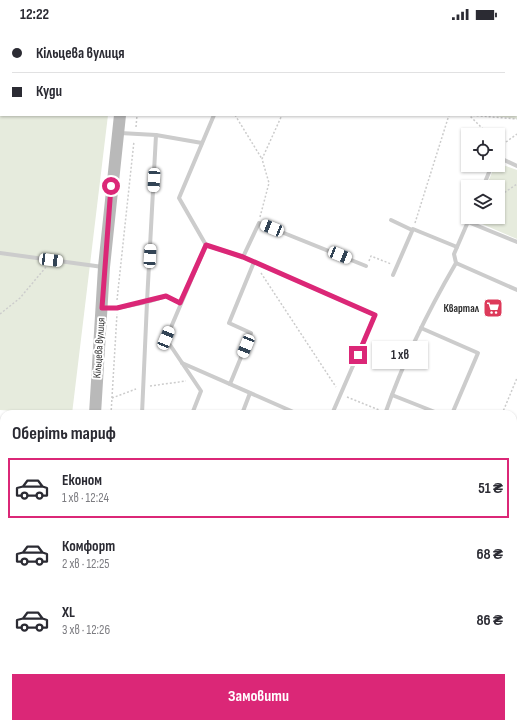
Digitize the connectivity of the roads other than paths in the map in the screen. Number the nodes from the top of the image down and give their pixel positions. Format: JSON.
{"nodes":[{"id":1,"x":120,"y":116,"type":"edge"},
{"id":2,"x":214,"y":116,"type":"edge"},
{"id":3,"x":118,"y":133,"type":"junction"},
{"id":4,"x":156,"y":135,"type":"junction"},
{"id":5,"x":202,"y":143,"type":"junction"},
{"id":6,"x":505,"y":160,"type":"edge"},
{"id":7,"x":517,"y":166,"type":"edge"},
{"id":8,"x":391,"y":220,"type":"dead end"},
{"id":9,"x":467,"y":224,"type":"edge"},
{"id":10,"x":473,"y":224,"type":"edge"},
{"id":11,"x":413,"y":230,"type":"junction"},
{"id":12,"x":517,"y":242,"type":"edge"},
{"id":13,"x":206,"y":245,"type":"junction"},
{"id":14,"x":457,"y":247,"type":"junction"},
{"id":15,"x":0,"y":253,"type":"edge"},
{"id":16,"x":243,"y":257,"type":"junction"},
{"id":17,"x":254,"y":262,"type":"junction"},
{"id":18,"x":456,"y":263,"type":"junction"},
{"id":19,"x":366,"y":266,"type":"dead end"},
{"id":20,"x":104,"y":267,"type":"junction"},
{"id":21,"x":393,"y":275,"type":"dead end"},
{"id":22,"x":517,"y":290,"type":"edge"},
{"id":23,"x":147,"y":302,"type":"junction"},
{"id":24,"x":180,"y":303,"type":"junction"},
{"id":25,"x":102,"y":308,"type":"junction"},
{"id":26,"x":421,"y":328,"type":"junction"},
{"id":27,"x":182,"y":363,"type":"junction"},
{"id":28,"x":230,"y":384,"type":"junction"},
{"id":29,"x":250,"y":393,"type":"junction"},
{"id":30,"x":392,"y":395,"type":"junction"},
{"id":31,"x":95,"y":410,"type":"edge"},
{"id":32,"x":142,"y":410,"type":"edge"},
{"id":33,"x":194,"y":410,"type":"edge"},
{"id":34,"x":244,"y":410,"type":"edge"},
{"id":35,"x":289,"y":410,"type":"edge"},
{"id":36,"x":334,"y":410,"type":"edge"},
{"id":37,"x":387,"y":410,"type":"edge"},
{"id":38,"x":430,"y":410,"type":"edge"},
{"id":39,"x":454,"y":410,"type":"edge"}],
"edges":[{"from":1,"to":3,"type":"main road","name":"Кільцева вулиця"},
{"from":2,"to":5,"type":"lane"},
{"from":3,"to":4,"type":"lane"},
{"from":3,"to":20,"type":"main road","name":"Кільцева вулиця"},
{"from":4,"to":5,"type":"lane"},
{"from":4,"to":23,"type":"lane"},
{"from":5,"to":13,"type":"lane"},
{"from":6,"to":7,"type":"lane"},
{"from":8,"to":11,"type":"lane"},
{"from":9,"to":14,"type":"lane"},
{"from":10,"to":12,"type":"lane"},
{"from":11,"to":14,"type":"lane"},
{"from":11,"to":21,"type":"lane"},
{"from":13,"to":16,"type":"lane"},
{"from":13,"to":24,"type":"lane"},
{"from":14,"to":18,"type":"lane"},
{"from":15,"to":20,"type":"lane"},
{"from":16,"to":17,"type":"lane"},
{"from":16,"to":19,"type":"lane"},
{"from":17,"to":28,"type":"lane"},
{"from":17,"to":36,"type":"lane"},
{"from":18,"to":22,"type":"lane"},
{"from":18,"to":26,"type":"lane"},
{"from":20,"to":25,"type":"main road","name":"Кільцева вулиця"},
{"from":23,"to":24,"type":"lane"},
{"from":23,"to":25,"type":"lane"},
{"from":23,"to":32,"type":"lane"},
{"from":24,"to":27,"type":"lane"},
{"from":25,"to":31,"type":"main road","name":"Кільцева вулиця"},
{"from":26,"to":30,"type":"lane"},
{"from":26,"to":39,"type":"lane"},
{"from":27,"to":28,"type":"lane"},
{"from":27,"to":33,"type":"lane"},
{"from":28,"to":29,"type":"lane"},
{"from":29,"to":34,"type":"lane"},
{"from":29,"to":35,"type":"lane"},
{"from":30,"to":37,"type":"lane"},
{"from":30,"to":38,"type":"lane"}]}
